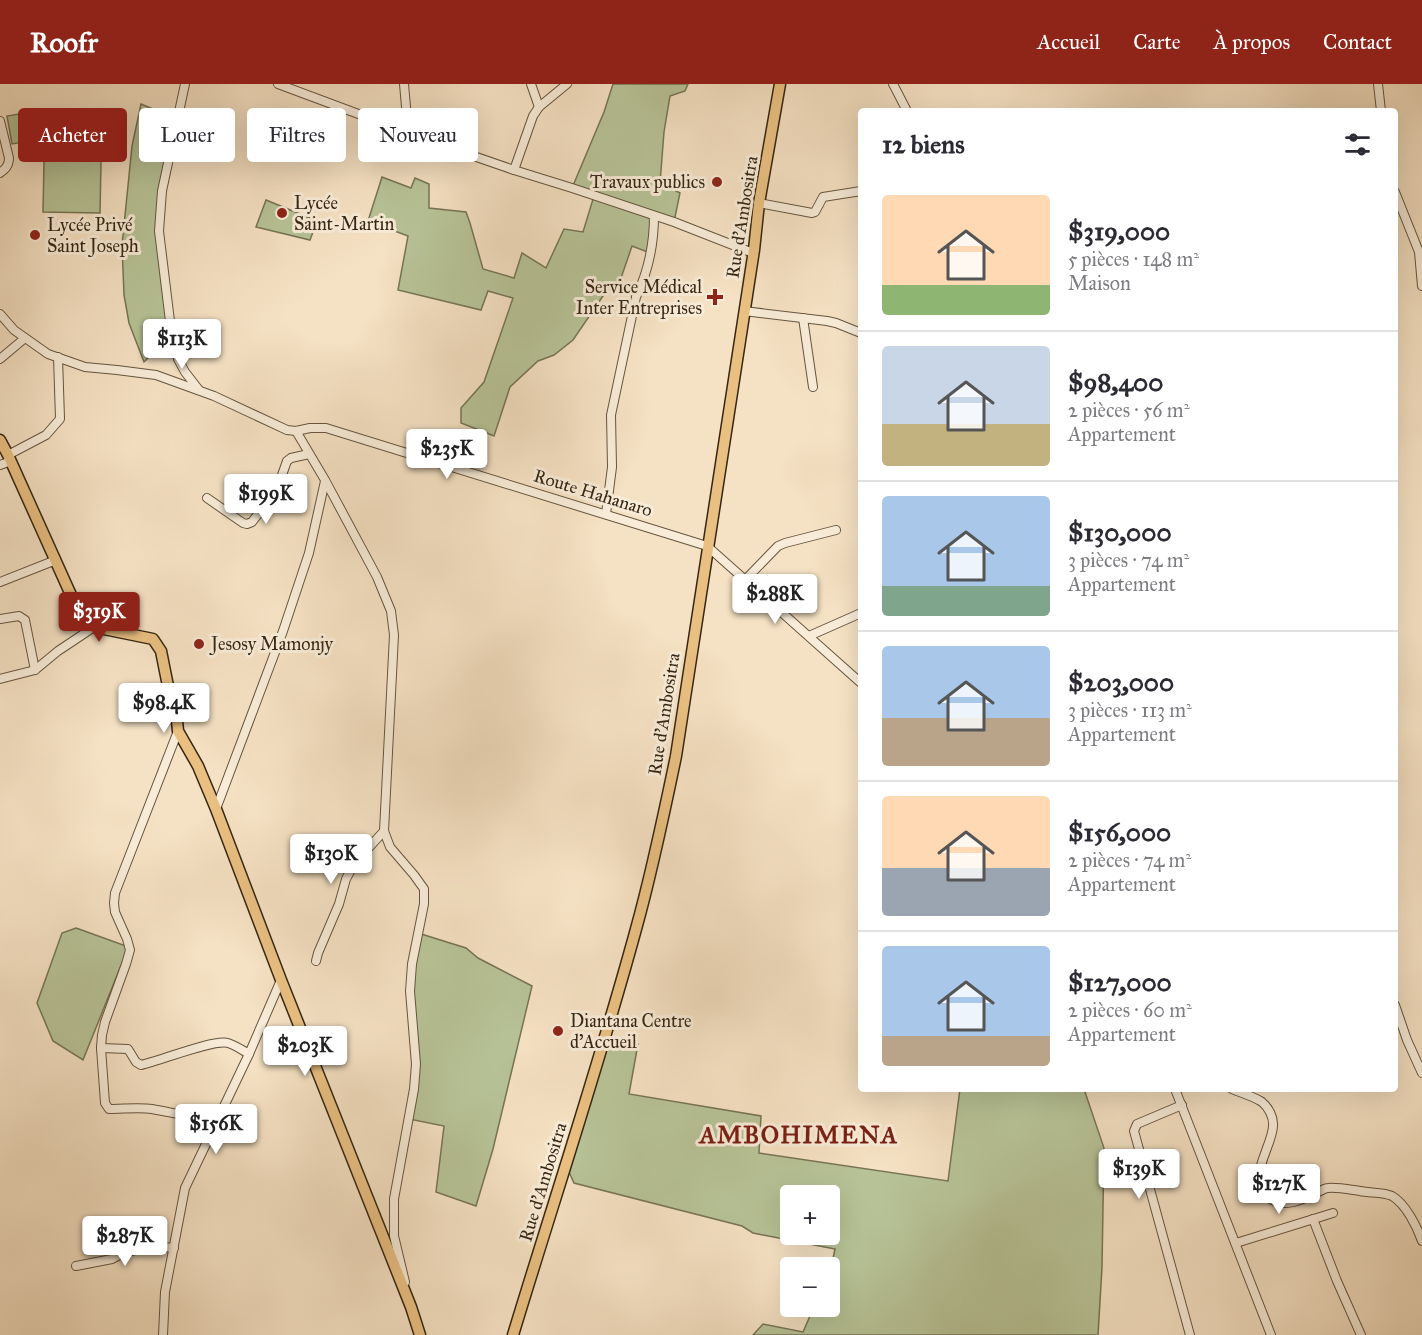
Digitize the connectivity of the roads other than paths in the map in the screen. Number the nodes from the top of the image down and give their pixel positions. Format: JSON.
{"nodes":[{"id":1,"x":185,"y":84,"type":"edge"},
{"id":2,"x":278,"y":84,"type":"edge"},
{"id":3,"x":404,"y":84,"type":"edge"},
{"id":4,"x":531,"y":84,"type":"edge"},
{"id":5,"x":567,"y":84,"type":"edge"},
{"id":6,"x":780,"y":84,"type":"edge"},
{"id":7,"x":892,"y":84,"type":"edge"},
{"id":8,"x":1378,"y":84,"type":"edge"},
{"id":9,"x":538,"y":107,"type":"junction"},
{"id":10,"x":406,"y":108,"type":"edge"},
{"id":11,"x":905,"y":108,"type":"edge"},
{"id":12,"x":1380,"y":108,"type":"edge"},
{"id":13,"x":358,"y":114,"type":"edge"},
{"id":14,"x":0,"y":120,"type":"edge"},
{"id":15,"x":478,"y":158,"type":"edge"},
{"id":16,"x":514,"y":170,"type":"junction"},
{"id":17,"x":0,"y":173,"type":"edge"},
{"id":18,"x":858,"y":191,"type":"edge"},
{"id":19,"x":1398,"y":200,"type":"edge"},
{"id":20,"x":759,"y":203,"type":"junction"},
{"id":21,"x":654,"y":216,"type":"junction"},
{"id":22,"x":753,"y":253,"type":"junction"},
{"id":23,"x":1422,"y":286,"type":"edge"},
{"id":24,"x":744,"y":311,"type":"junction"},
{"id":25,"x":0,"y":314,"type":"edge"},
{"id":26,"x":803,"y":318,"type":"junction"},
{"id":27,"x":858,"y":332,"type":"edge"},
{"id":28,"x":25,"y":338,"type":"junction"},
{"id":29,"x":58,"y":357,"type":"junction"},
{"id":30,"x":0,"y":359,"type":"edge"},
{"id":31,"x":813,"y":387,"type":"dead end"},
{"id":32,"x":200,"y":390,"type":"junction"},
{"id":33,"x":296,"y":431,"type":"junction"},
{"id":34,"x":0,"y":440,"type":"edge"},
{"id":35,"x":309,"y":454,"type":"junction"},
{"id":36,"x":6,"y":460,"type":"edge"},
{"id":37,"x":325,"y":480,"type":"junction"},
{"id":38,"x":207,"y":498,"type":"dead end"},
{"id":39,"x":606,"y":514,"type":"junction"},
{"id":40,"x":836,"y":530,"type":"dead end"},
{"id":41,"x":707,"y":546,"type":"junction"},
{"id":42,"x":56,"y":560,"type":"junction"},
{"id":43,"x":745,"y":580,"type":"junction"},
{"id":44,"x":0,"y":582,"type":"edge"},
{"id":45,"x":858,"y":614,"type":"edge"},
{"id":46,"x":0,"y":619,"type":"edge"},
{"id":47,"x":94,"y":627,"type":"junction"},
{"id":48,"x":809,"y":636,"type":"junction"},
{"id":49,"x":34,"y":670,"type":"junction"},
{"id":50,"x":0,"y":679,"type":"edge"},
{"id":51,"x":858,"y":680,"type":"edge"},
{"id":52,"x":178,"y":731,"type":"junction"},
{"id":53,"x":216,"y":809,"type":"junction"},
{"id":54,"x":384,"y":831,"type":"junction"},
{"id":55,"x":316,"y":961,"type":"dead end"},
{"id":56,"x":281,"y":980,"type":"junction"},
{"id":57,"x":1398,"y":1014,"type":"edge"},
{"id":58,"x":101,"y":1048,"type":"junction"},
{"id":59,"x":249,"y":1054,"type":"junction"},
{"id":60,"x":1422,"y":1073,"type":"edge"},
{"id":61,"x":1176,"y":1092,"type":"edge"},
{"id":62,"x":1239,"y":1092,"type":"edge"},
{"id":63,"x":1182,"y":1106,"type":"junction"},
{"id":64,"x":218,"y":1119,"type":"junction"},
{"id":65,"x":1333,"y":1213,"type":"dead end"},
{"id":66,"x":1313,"y":1219,"type":"junction"},
{"id":67,"x":1422,"y":1241,"type":"edge"},
{"id":68,"x":1236,"y":1243,"type":"junction"},
{"id":69,"x":174,"y":1248,"type":"junction"},
{"id":70,"x":76,"y":1266,"type":"dead end"},
{"id":71,"x":411,"y":1307,"type":"junction"},
{"id":72,"x":163,"y":1335,"type":"edge"},
{"id":73,"x":420,"y":1335,"type":"edge"},
{"id":74,"x":513,"y":1335,"type":"edge"},
{"id":75,"x":1190,"y":1335,"type":"edge"},
{"id":76,"x":1271,"y":1335,"type":"edge"},
{"id":77,"x":1362,"y":1335,"type":"edge"}],
"edges":[{"from":1,"to":32,"type":"street"},
{"from":2,"to":13,"type":"street"},
{"from":3,"to":10,"type":"street"},
{"from":4,"to":9,"type":"street"},
{"from":5,"to":9,"type":"street"},
{"from":6,"to":20,"type":"main road","name":"Rue d'Ambositra"},
{"from":7,"to":11,"type":"street"},
{"from":8,"to":12,"type":"street"},
{"from":9,"to":16,"type":"street"},
{"from":14,"to":17,"type":"street"},
{"from":15,"to":16,"type":"street"},
{"from":16,"to":21,"type":"street"},
{"from":18,"to":20,"type":"street"},
{"from":19,"to":23,"type":"street"},
{"from":20,"to":22,"type":"main road","name":"Rue d'Ambositra"},
{"from":21,"to":22,"type":"street"},
{"from":21,"to":39,"type":"street"},
{"from":22,"to":24,"type":"main road","name":"Rue d'Ambositra"},
{"from":24,"to":26,"type":"street"},
{"from":24,"to":41,"type":"main road","name":"Rue d'Ambositra"},
{"from":25,"to":28,"type":"street","name":"Route Hahanaro"},
{"from":26,"to":27,"type":"street"},
{"from":26,"to":31,"type":"street"},
{"from":28,"to":29,"type":"street","name":"Route Hahanaro"},
{"from":28,"to":30,"type":"street"},
{"from":29,"to":32,"type":"street","name":"Route Hahanaro"},
{"from":29,"to":36,"type":"street"},
{"from":32,"to":33,"type":"street","name":"Route Hahanaro"},
{"from":33,"to":35,"type":"street"},
{"from":33,"to":39,"type":"street","name":"Route Hahanaro"},
{"from":34,"to":36,"type":"main road"},
{"from":35,"to":37,"type":"street"},
{"from":35,"to":38,"type":"street"},
{"from":36,"to":42,"type":"main road"},
{"from":37,"to":53,"type":"street"},
{"from":37,"to":54,"type":"street"},
{"from":39,"to":41,"type":"street","name":"Route Hahanaro"},
{"from":40,"to":43,"type":"street"},
{"from":41,"to":43,"type":"street"},
{"from":41,"to":74,"type":"main road","name":"Rue d'Ambositra"},
{"from":42,"to":44,"type":"street"},
{"from":42,"to":47,"type":"main road"},
{"from":43,"to":48,"type":"street"},
{"from":45,"to":48,"type":"street"},
{"from":46,"to":49,"type":"street"},
{"from":47,"to":49,"type":"street"},
{"from":47,"to":52,"type":"main road"},
{"from":48,"to":51,"type":"street"},
{"from":49,"to":50,"type":"street"},
{"from":52,"to":53,"type":"main road"},
{"from":52,"to":58,"type":"street"},
{"from":53,"to":56,"type":"main road"},
{"from":54,"to":55,"type":"street"},
{"from":54,"to":71,"type":"street"},
{"from":56,"to":59,"type":"street"},
{"from":56,"to":71,"type":"main road"},
{"from":57,"to":60,"type":"street"},
{"from":58,"to":59,"type":"street"},
{"from":58,"to":64,"type":"street"},
{"from":59,"to":64,"type":"street"},
{"from":61,"to":63,"type":"street"},
{"from":62,"to":67,"type":"street"},
{"from":63,"to":68,"type":"street"},
{"from":63,"to":75,"type":"street"},
{"from":64,"to":69,"type":"street"},
{"from":65,"to":66,"type":"street"},
{"from":66,"to":68,"type":"street"},
{"from":66,"to":77,"type":"street"},
{"from":68,"to":76,"type":"street"},
{"from":69,"to":70,"type":"street"},
{"from":69,"to":72,"type":"street"},
{"from":71,"to":73,"type":"main road"}]}
